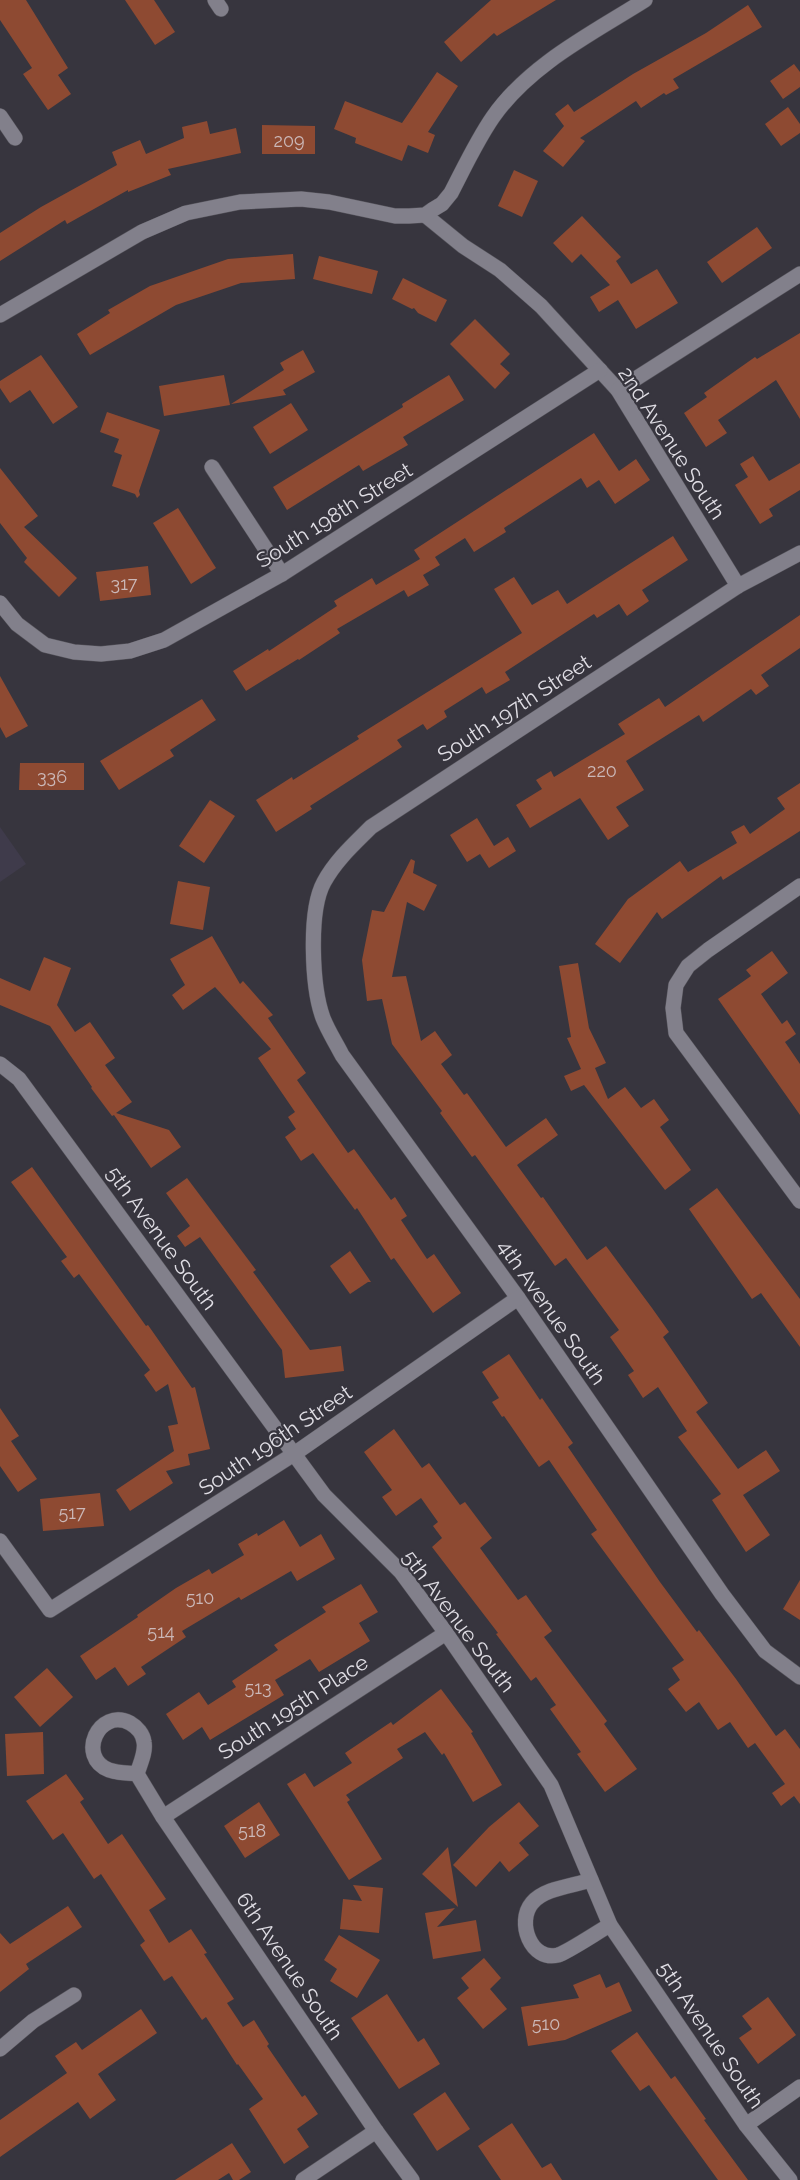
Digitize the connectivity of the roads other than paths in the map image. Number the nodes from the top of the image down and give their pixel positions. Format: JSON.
{"nodes":[{"id":1,"x":645,"y":0,"type":"edge"},
{"id":2,"x":0,"y":116,"type":"edge"},
{"id":3,"x":15,"y":138,"type":"dead end"},
{"id":4,"x":425,"y":214,"type":"junction"},
{"id":5,"x":800,"y":274,"type":"edge"},
{"id":6,"x":0,"y":315,"type":"edge"},
{"id":7,"x":600,"y":370,"type":"junction"},
{"id":8,"x":618,"y":390,"type":"junction"},
{"id":9,"x":212,"y":467,"type":"dead end"},
{"id":10,"x":800,"y":553,"type":"edge"},
{"id":11,"x":282,"y":574,"type":"junction"},
{"id":12,"x":738,"y":586,"type":"junction"},
{"id":13,"x":0,"y":603,"type":"edge"},
{"id":14,"x":800,"y":886,"type":"edge"},
{"id":15,"x":314,"y":948,"type":"joint"},
{"id":16,"x":0,"y":1064,"type":"edge"},
{"id":17,"x":800,"y":1201,"type":"edge"},
{"id":18,"x":518,"y":1298,"type":"junction"},
{"id":19,"x":294,"y":1454,"type":"junction"},
{"id":20,"x":0,"y":1541,"type":"edge"},
{"id":21,"x":446,"y":1633,"type":"junction"},
{"id":22,"x":800,"y":1677,"type":"edge"},
{"id":23,"x":137,"y":1774,"type":"dead end"},
{"id":24,"x":163,"y":1817,"type":"junction"},
{"id":25,"x":591,"y":1880,"type":"junction"},
{"id":26,"x":610,"y":1925,"type":"junction"},
{"id":27,"x":74,"y":1995,"type":"dead end"},
{"id":28,"x":0,"y":2049,"type":"edge"},
{"id":29,"x":800,"y":2087,"type":"edge"},
{"id":30,"x":746,"y":2125,"type":"junction"},
{"id":31,"x":376,"y":2131,"type":"junction"},
{"id":32,"x":303,"y":2180,"type":"edge"},
{"id":33,"x":412,"y":2180,"type":"edge"},
{"id":34,"x":790,"y":2180,"type":"edge"}],
"edges":[{"from":1,"to":4,"type":"street"},
{"from":2,"to":3,"type":"street"},
{"from":4,"to":6,"type":"street"},
{"from":4,"to":7,"type":"street","name":"2nd Avenue South"},
{"from":5,"to":8,"type":"street"},
{"from":7,"to":8,"type":"street","name":"2nd Avenue South"},
{"from":7,"to":11,"type":"street","name":"South 198th Street"},
{"from":8,"to":12,"type":"street","name":"2nd Avenue South"},
{"from":9,"to":11,"type":"street"},
{"from":10,"to":12,"type":"street","name":"South 197th Street"},
{"from":11,"to":13,"type":"street","name":"South 198th Street"},
{"from":12,"to":15,"type":"street","name":"South 197th Street"},
{"from":14,"to":17,"type":"street"},
{"from":15,"to":18,"type":"street","name":"4th Avenue South"},
{"from":16,"to":19,"type":"street","name":"5th Avenue South"},
{"from":18,"to":19,"type":"street","name":"South 196th Street"},
{"from":18,"to":22,"type":"street","name":"4th Avenue South"},
{"from":19,"to":20,"type":"street","name":"South 196th Street"},
{"from":19,"to":21,"type":"street","name":"5th Avenue South"},
{"from":21,"to":24,"type":"street","name":"South 195th Place"},
{"from":21,"to":25,"type":"street","name":"5th Avenue South"},
{"from":23,"to":24,"type":"street","name":"6th Avenue South"},
{"from":24,"to":31,"type":"street","name":"6th Avenue South"},
{"from":25,"to":26,"type":"street","name":"5th Avenue South"},
{"from":25,"to":26,"type":"street"},
{"from":26,"to":30,"type":"street","name":"5th Avenue South"},
{"from":27,"to":28,"type":"street"},
{"from":29,"to":30,"type":"street"},
{"from":30,"to":34,"type":"street","name":"5th Avenue South"},
{"from":31,"to":32,"type":"street"},
{"from":31,"to":33,"type":"street","name":"6th Avenue South"}]}
